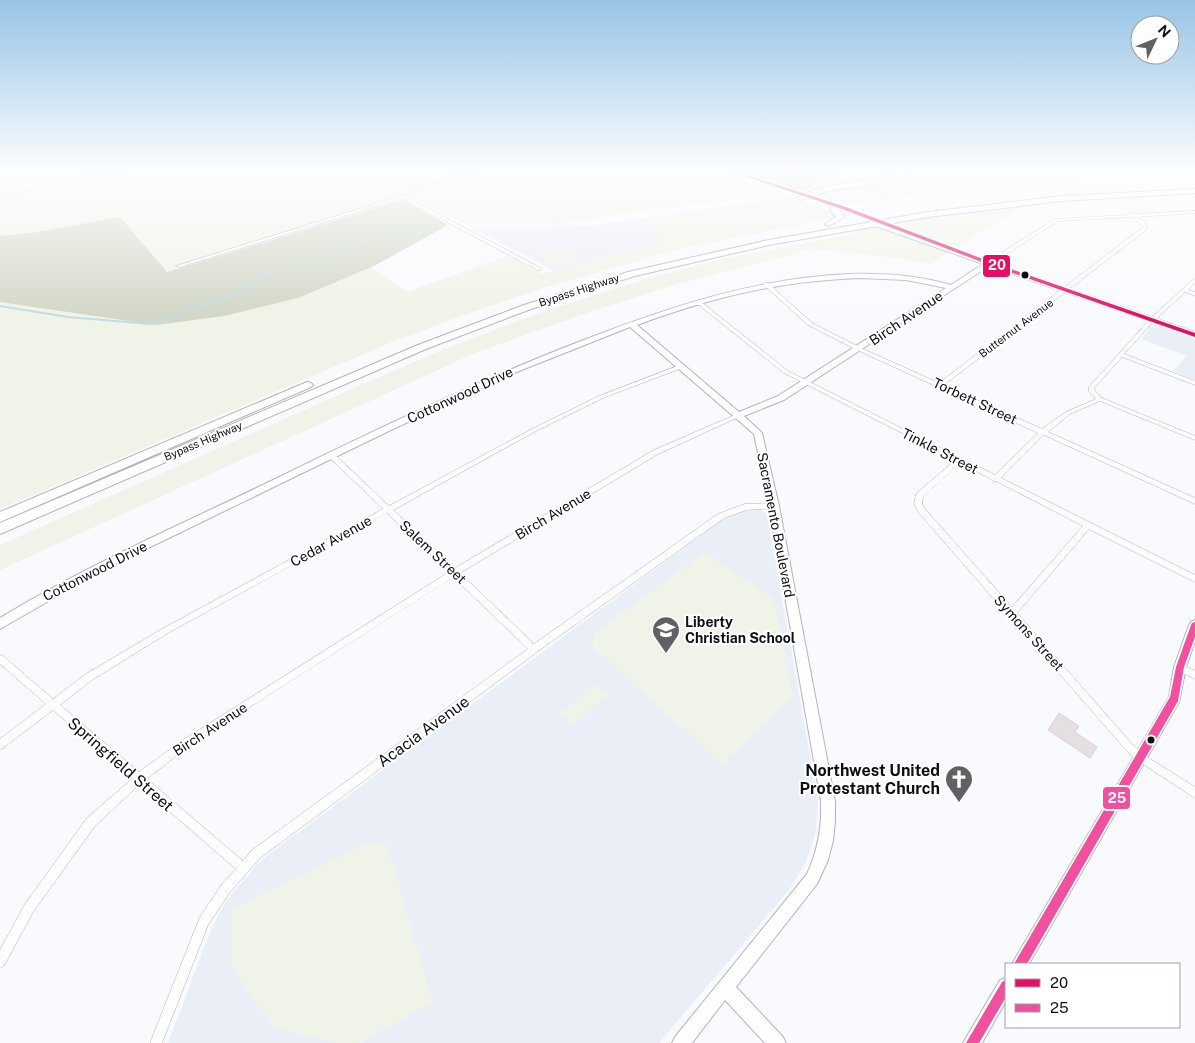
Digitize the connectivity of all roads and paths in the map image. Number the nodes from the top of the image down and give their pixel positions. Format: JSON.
{"nodes":[{"id":1,"x":331,"y":219,"type":"edge"},
{"id":2,"x":446,"y":219,"type":"edge"},
{"id":3,"x":837,"y":219,"type":"edge"},
{"id":4,"x":866,"y":219,"type":"edge"},
{"id":5,"x":867,"y":219,"type":"edge"},
{"id":6,"x":878,"y":219,"type":"edge"},
{"id":7,"x":886,"y":219,"type":"edge"},
{"id":8,"x":904,"y":219,"type":"edge"},
{"id":9,"x":1067,"y":219,"type":"edge"},
{"id":10,"x":1137,"y":219,"type":"edge"},
{"id":11,"x":871,"y":220,"type":"junction"},
{"id":12,"x":829,"y":224,"type":"junction"},
{"id":13,"x":905,"y":230,"type":"junction"},
{"id":14,"x":989,"y":262,"type":"junction"},
{"id":15,"x":178,"y":266,"type":"dead end"},
{"id":16,"x":539,"y":269,"type":"dead end"},
{"id":17,"x":1195,"y":280,"type":"edge"},
{"id":18,"x":766,"y":284,"type":"junction"},
{"id":19,"x":951,"y":287,"type":"junction"},
{"id":20,"x":1066,"y":290,"type":"junction"},
{"id":21,"x":1184,"y":290,"type":"junction"},
{"id":22,"x":1195,"y":294,"type":"edge"},
{"id":23,"x":698,"y":302,"type":"junction"},
{"id":24,"x":1152,"y":320,"type":"junction"},
{"id":25,"x":631,"y":324,"type":"junction"},
{"id":26,"x":1195,"y":335,"type":"edge"},
{"id":27,"x":859,"y":349,"type":"junction"},
{"id":28,"x":1121,"y":355,"type":"junction"},
{"id":29,"x":680,"y":367,"type":"junction"},
{"id":30,"x":806,"y":383,"type":"junction"},
{"id":31,"x":1195,"y":383,"type":"edge"},
{"id":32,"x":940,"y":385,"type":"junction"},
{"id":33,"x":1100,"y":399,"type":"junction"},
{"id":34,"x":739,"y":415,"type":"junction"},
{"id":35,"x":1044,"y":432,"type":"junction"},
{"id":36,"x":1195,"y":438,"type":"edge"},
{"id":37,"x":331,"y":455,"type":"junction"},
{"id":38,"x":959,"y":460,"type":"junction"},
{"id":39,"x":995,"y":479,"type":"junction"},
{"id":40,"x":1195,"y":501,"type":"edge"},
{"id":41,"x":774,"y":506,"type":"junction"},
{"id":42,"x":388,"y":510,"type":"junction"},
{"id":43,"x":0,"y":517,"type":"edge"},
{"id":44,"x":1088,"y":525,"type":"junction"},
{"id":45,"x":0,"y":529,"type":"edge"},
{"id":46,"x":455,"y":572,"type":"junction"},
{"id":47,"x":1195,"y":579,"type":"edge"},
{"id":48,"x":1011,"y":614,"type":"junction"},
{"id":49,"x":0,"y":624,"type":"edge"},
{"id":50,"x":1195,"y":625,"type":"edge"},
{"id":51,"x":534,"y":649,"type":"junction"},
{"id":52,"x":0,"y":659,"type":"edge"},
{"id":53,"x":1180,"y":667,"type":"junction"},
{"id":54,"x":1195,"y":676,"type":"edge"},
{"id":55,"x":52,"y":704,"type":"junction"},
{"id":56,"x":0,"y":745,"type":"edge"},
{"id":57,"x":1141,"y":758,"type":"junction"},
{"id":58,"x":139,"y":780,"type":"junction"},
{"id":59,"x":1195,"y":793,"type":"edge"},
{"id":60,"x":243,"y":868,"type":"junction"},
{"id":61,"x":0,"y":962,"type":"edge"},
{"id":62,"x":1021,"y":963,"type":"edge"},
{"id":63,"x":726,"y":988,"type":"junction"},
{"id":64,"x":1005,"y":988,"type":"edge"},
{"id":65,"x":156,"y":1043,"type":"edge"},
{"id":66,"x":681,"y":1043,"type":"edge"},
{"id":67,"x":777,"y":1043,"type":"edge"},
{"id":68,"x":972,"y":1043,"type":"edge"}],
"edges":[{"from":1,"to":15,"type":"street"},
{"from":2,"to":16,"type":"street"},
{"from":3,"to":12,"type":"highway"},
{"from":4,"to":11,"type":"main road"},
{"from":5,"to":11,"type":"main road"},
{"from":6,"to":11,"type":"highway","name":"Bypass Highway"},
{"from":7,"to":11,"type":"highway","name":"Bypass Highway"},
{"from":8,"to":13,"type":"highway"},
{"from":9,"to":14,"type":"street","name":"Birch Avenue"},
{"from":10,"to":20,"type":"street","name":"Butternut Avenue"},
{"from":11,"to":12,"type":"highway","name":"Bypass Highway"},
{"from":11,"to":13,"type":"street"},
{"from":11,"to":14,"type":"street"},
{"from":11,"to":45,"type":"highway","name":"Bypass Highway"},
{"from":12,"to":43,"type":"highway","name":"Bypass Highway"},
{"from":13,"to":14,"type":"street"},
{"from":14,"to":19,"type":"street","name":"Birch Avenue"},
{"from":14,"to":20,"type":"street"},
{"from":17,"to":21,"type":"street"},
{"from":18,"to":19,"type":"street","name":"Cottonwood Drive"},
{"from":18,"to":23,"type":"street","name":"Cottonwood Drive"},
{"from":18,"to":27,"type":"street","name":"Torbett Street"},
{"from":19,"to":27,"type":"street","name":"Birch Avenue"},
{"from":20,"to":24,"type":"street"},
{"from":20,"to":32,"type":"street","name":"Butternut Avenue"},
{"from":21,"to":22,"type":"street"},
{"from":21,"to":24,"type":"street"},
{"from":23,"to":25,"type":"street","name":"Cottonwood Drive"},
{"from":23,"to":30,"type":"street","name":"Tinkle Street"},
{"from":24,"to":26,"type":"street"},
{"from":24,"to":28,"type":"street"},
{"from":25,"to":29,"type":"street","name":"Sacramento Boulevard"},
{"from":25,"to":37,"type":"street","name":"Cottonwood Drive"},
{"from":27,"to":30,"type":"street","name":"Birch Avenue"},
{"from":27,"to":32,"type":"street","name":"Torbett Street"},
{"from":28,"to":31,"type":"street"},
{"from":28,"to":33,"type":"street"},
{"from":29,"to":34,"type":"street","name":"Sacramento Boulevard"},
{"from":29,"to":42,"type":"street","name":"Cedar Avenue"},
{"from":30,"to":34,"type":"street","name":"Birch Avenue"},
{"from":30,"to":38,"type":"street","name":"Tinkle Street"},
{"from":32,"to":35,"type":"street","name":"Torbett Street"},
{"from":33,"to":35,"type":"street"},
{"from":33,"to":36,"type":"street"},
{"from":34,"to":41,"type":"street","name":"Sacramento Boulevard"},
{"from":34,"to":46,"type":"street","name":"Birch Avenue"},
{"from":35,"to":39,"type":"street"},
{"from":35,"to":40,"type":"street","name":"Torbett Street"},
{"from":37,"to":42,"type":"street","name":"Salem Street"},
{"from":37,"to":49,"type":"street","name":"Cottonwood Drive"},
{"from":38,"to":39,"type":"street","name":"Tinkle Street"},
{"from":38,"to":48,"type":"street","name":"Symons Street"},
{"from":39,"to":44,"type":"street","name":"Tinkle Street"},
{"from":41,"to":51,"type":"street","name":"Acacia Avenue"},
{"from":41,"to":63,"type":"street","name":"Sacramento Boulevard"},
{"from":42,"to":46,"type":"street","name":"Salem Street"},
{"from":42,"to":55,"type":"street","name":"Cedar Avenue"},
{"from":44,"to":47,"type":"street","name":"Tinkle Street"},
{"from":44,"to":48,"type":"street"},
{"from":46,"to":51,"type":"street","name":"Salem Street"},
{"from":46,"to":58,"type":"street","name":"Birch Avenue"},
{"from":48,"to":57,"type":"street","name":"Symons Street"},
{"from":50,"to":53,"type":"street"},
{"from":51,"to":60,"type":"street","name":"Acacia Avenue"},
{"from":52,"to":55,"type":"street","name":"Springfield Street"},
{"from":53,"to":54,"type":"street"},
{"from":53,"to":57,"type":"street"},
{"from":55,"to":56,"type":"street","name":"Cedar Avenue"},
{"from":55,"to":58,"type":"street","name":"Springfield Street"},
{"from":57,"to":59,"type":"street","name":"Symons Street"},
{"from":57,"to":62,"type":"street"},
{"from":58,"to":60,"type":"street","name":"Springfield Street"},
{"from":58,"to":61,"type":"street","name":"Birch Avenue"},
{"from":60,"to":65,"type":"street","name":"Acacia Avenue"},
{"from":63,"to":66,"type":"street","name":"Sacramento Boulevard"},
{"from":63,"to":67,"type":"street"},
{"from":64,"to":68,"type":"street"}]}
